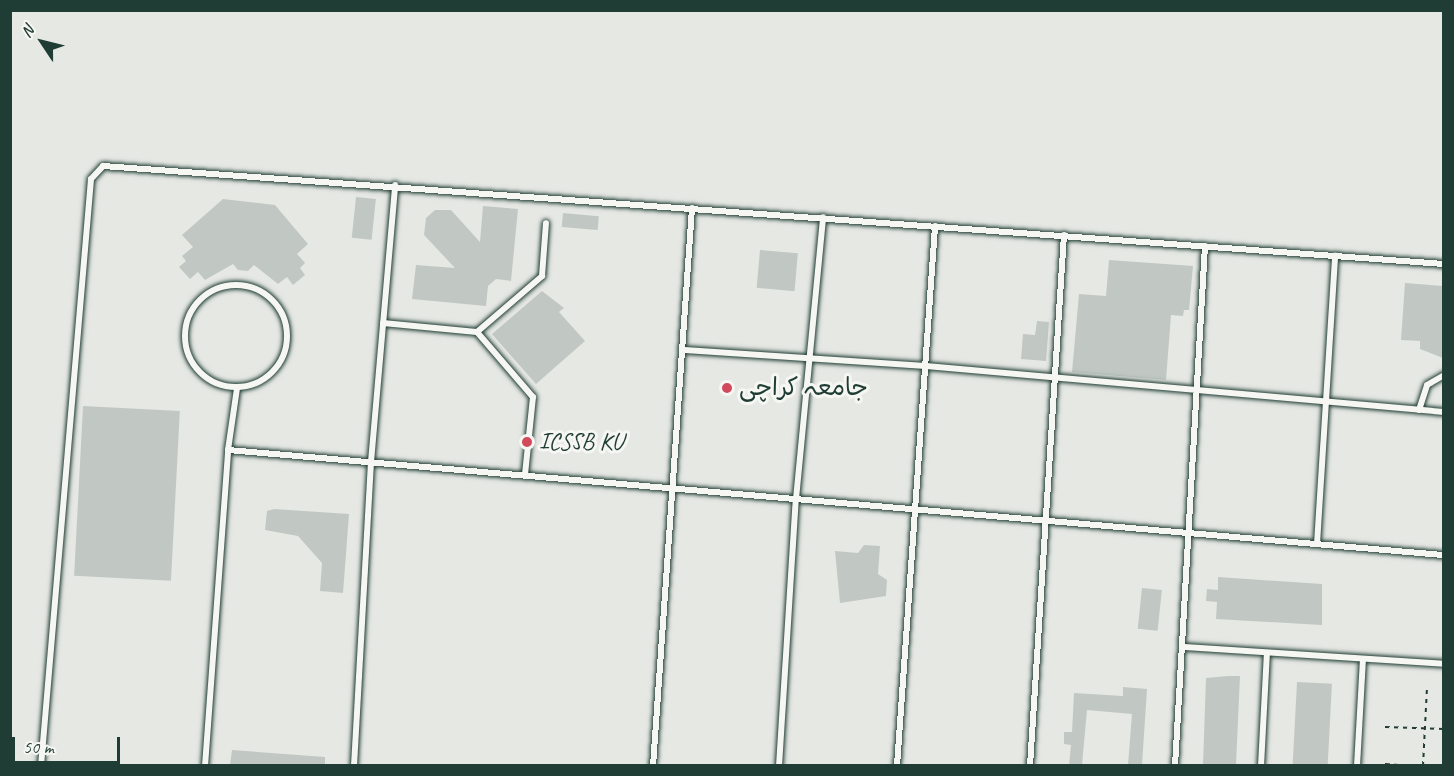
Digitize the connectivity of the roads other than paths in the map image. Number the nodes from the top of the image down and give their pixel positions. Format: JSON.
{"nodes":[{"id":1,"x":395,"y":185,"type":"junction"},
{"id":2,"x":692,"y":207,"type":"junction"},
{"id":3,"x":823,"y":217,"type":"junction"},
{"id":4,"x":546,"y":223,"type":"dead end"},
{"id":5,"x":935,"y":226,"type":"junction"},
{"id":6,"x":1064,"y":235,"type":"junction"},
{"id":7,"x":1205,"y":246,"type":"junction"},
{"id":8,"x":1335,"y":256,"type":"junction"},
{"id":9,"x":1443,"y":264,"type":"edge"},
{"id":10,"x":383,"y":323,"type":"junction"},
{"id":11,"x":477,"y":332,"type":"junction"},
{"id":12,"x":684,"y":350,"type":"junction"},
{"id":13,"x":809,"y":359,"type":"junction"},
{"id":14,"x":926,"y":366,"type":"junction"},
{"id":15,"x":1443,"y":375,"type":"edge"},
{"id":16,"x":1056,"y":378,"type":"junction"},
{"id":17,"x":237,"y":388,"type":"junction"},
{"id":18,"x":1199,"y":392,"type":"junction"},
{"id":19,"x":1323,"y":401,"type":"junction"},
{"id":20,"x":1419,"y":410,"type":"junction"},
{"id":21,"x":1443,"y":412,"type":"edge"},
{"id":22,"x":228,"y":450,"type":"junction"},
{"id":23,"x":371,"y":462,"type":"junction"},
{"id":24,"x":525,"y":476,"type":"junction"},
{"id":25,"x":675,"y":488,"type":"junction"},
{"id":26,"x":796,"y":499,"type":"junction"},
{"id":27,"x":917,"y":509,"type":"junction"},
{"id":28,"x":1047,"y":520,"type":"junction"},
{"id":29,"x":1188,"y":533,"type":"junction"},
{"id":30,"x":1317,"y":544,"type":"junction"},
{"id":31,"x":1443,"y":555,"type":"edge"},
{"id":32,"x":1184,"y":647,"type":"junction"},
{"id":33,"x":1267,"y":653,"type":"junction"},
{"id":34,"x":1363,"y":659,"type":"junction"},
{"id":35,"x":1443,"y":664,"type":"edge"},
{"id":36,"x":41,"y":765,"type":"edge"},
{"id":37,"x":205,"y":765,"type":"edge"},
{"id":38,"x":354,"y":765,"type":"edge"},
{"id":39,"x":652,"y":765,"type":"edge"},
{"id":40,"x":779,"y":765,"type":"edge"},
{"id":41,"x":897,"y":765,"type":"edge"},
{"id":42,"x":1030,"y":765,"type":"edge"},
{"id":43,"x":1174,"y":765,"type":"edge"},
{"id":44,"x":1261,"y":765,"type":"edge"},
{"id":45,"x":1356,"y":765,"type":"edge"}],
"edges":[{"from":1,"to":2,"type":"lane"},
{"from":1,"to":10,"type":"lane"},
{"from":1,"to":36,"type":"lane"},
{"from":2,"to":3,"type":"lane"},
{"from":2,"to":12,"type":"lane"},
{"from":3,"to":5,"type":"lane"},
{"from":3,"to":13,"type":"lane"},
{"from":4,"to":11,"type":"lane"},
{"from":5,"to":6,"type":"lane"},
{"from":5,"to":14,"type":"lane"},
{"from":6,"to":7,"type":"lane"},
{"from":6,"to":16,"type":"lane"},
{"from":7,"to":8,"type":"lane"},
{"from":7,"to":18,"type":"lane"},
{"from":8,"to":9,"type":"lane"},
{"from":8,"to":19,"type":"lane"},
{"from":10,"to":11,"type":"lane"},
{"from":10,"to":23,"type":"lane"},
{"from":11,"to":24,"type":"lane"},
{"from":12,"to":13,"type":"lane"},
{"from":12,"to":25,"type":"lane"},
{"from":13,"to":14,"type":"lane"},
{"from":13,"to":26,"type":"lane"},
{"from":14,"to":16,"type":"lane"},
{"from":14,"to":27,"type":"lane"},
{"from":15,"to":20,"type":"lane"},
{"from":16,"to":18,"type":"lane"},
{"from":16,"to":28,"type":"lane"},
{"from":17,"to":17,"type":"lane"},
{"from":17,"to":22,"type":"lane"},
{"from":18,"to":19,"type":"lane"},
{"from":18,"to":29,"type":"lane"},
{"from":19,"to":20,"type":"lane"},
{"from":19,"to":30,"type":"lane"},
{"from":20,"to":21,"type":"lane"},
{"from":22,"to":23,"type":"lane"},
{"from":22,"to":37,"type":"lane"},
{"from":23,"to":24,"type":"lane"},
{"from":23,"to":38,"type":"lane"},
{"from":24,"to":25,"type":"lane"},
{"from":25,"to":26,"type":"lane"},
{"from":25,"to":39,"type":"lane"},
{"from":26,"to":27,"type":"lane"},
{"from":26,"to":40,"type":"lane"},
{"from":27,"to":28,"type":"lane"},
{"from":27,"to":41,"type":"lane"},
{"from":28,"to":29,"type":"lane"},
{"from":28,"to":42,"type":"lane"},
{"from":29,"to":30,"type":"lane"},
{"from":29,"to":32,"type":"lane"},
{"from":30,"to":31,"type":"lane"},
{"from":32,"to":33,"type":"lane"},
{"from":32,"to":43,"type":"lane"},
{"from":33,"to":34,"type":"lane"},
{"from":33,"to":44,"type":"lane"},
{"from":34,"to":35,"type":"lane"},
{"from":34,"to":45,"type":"lane"}]}
